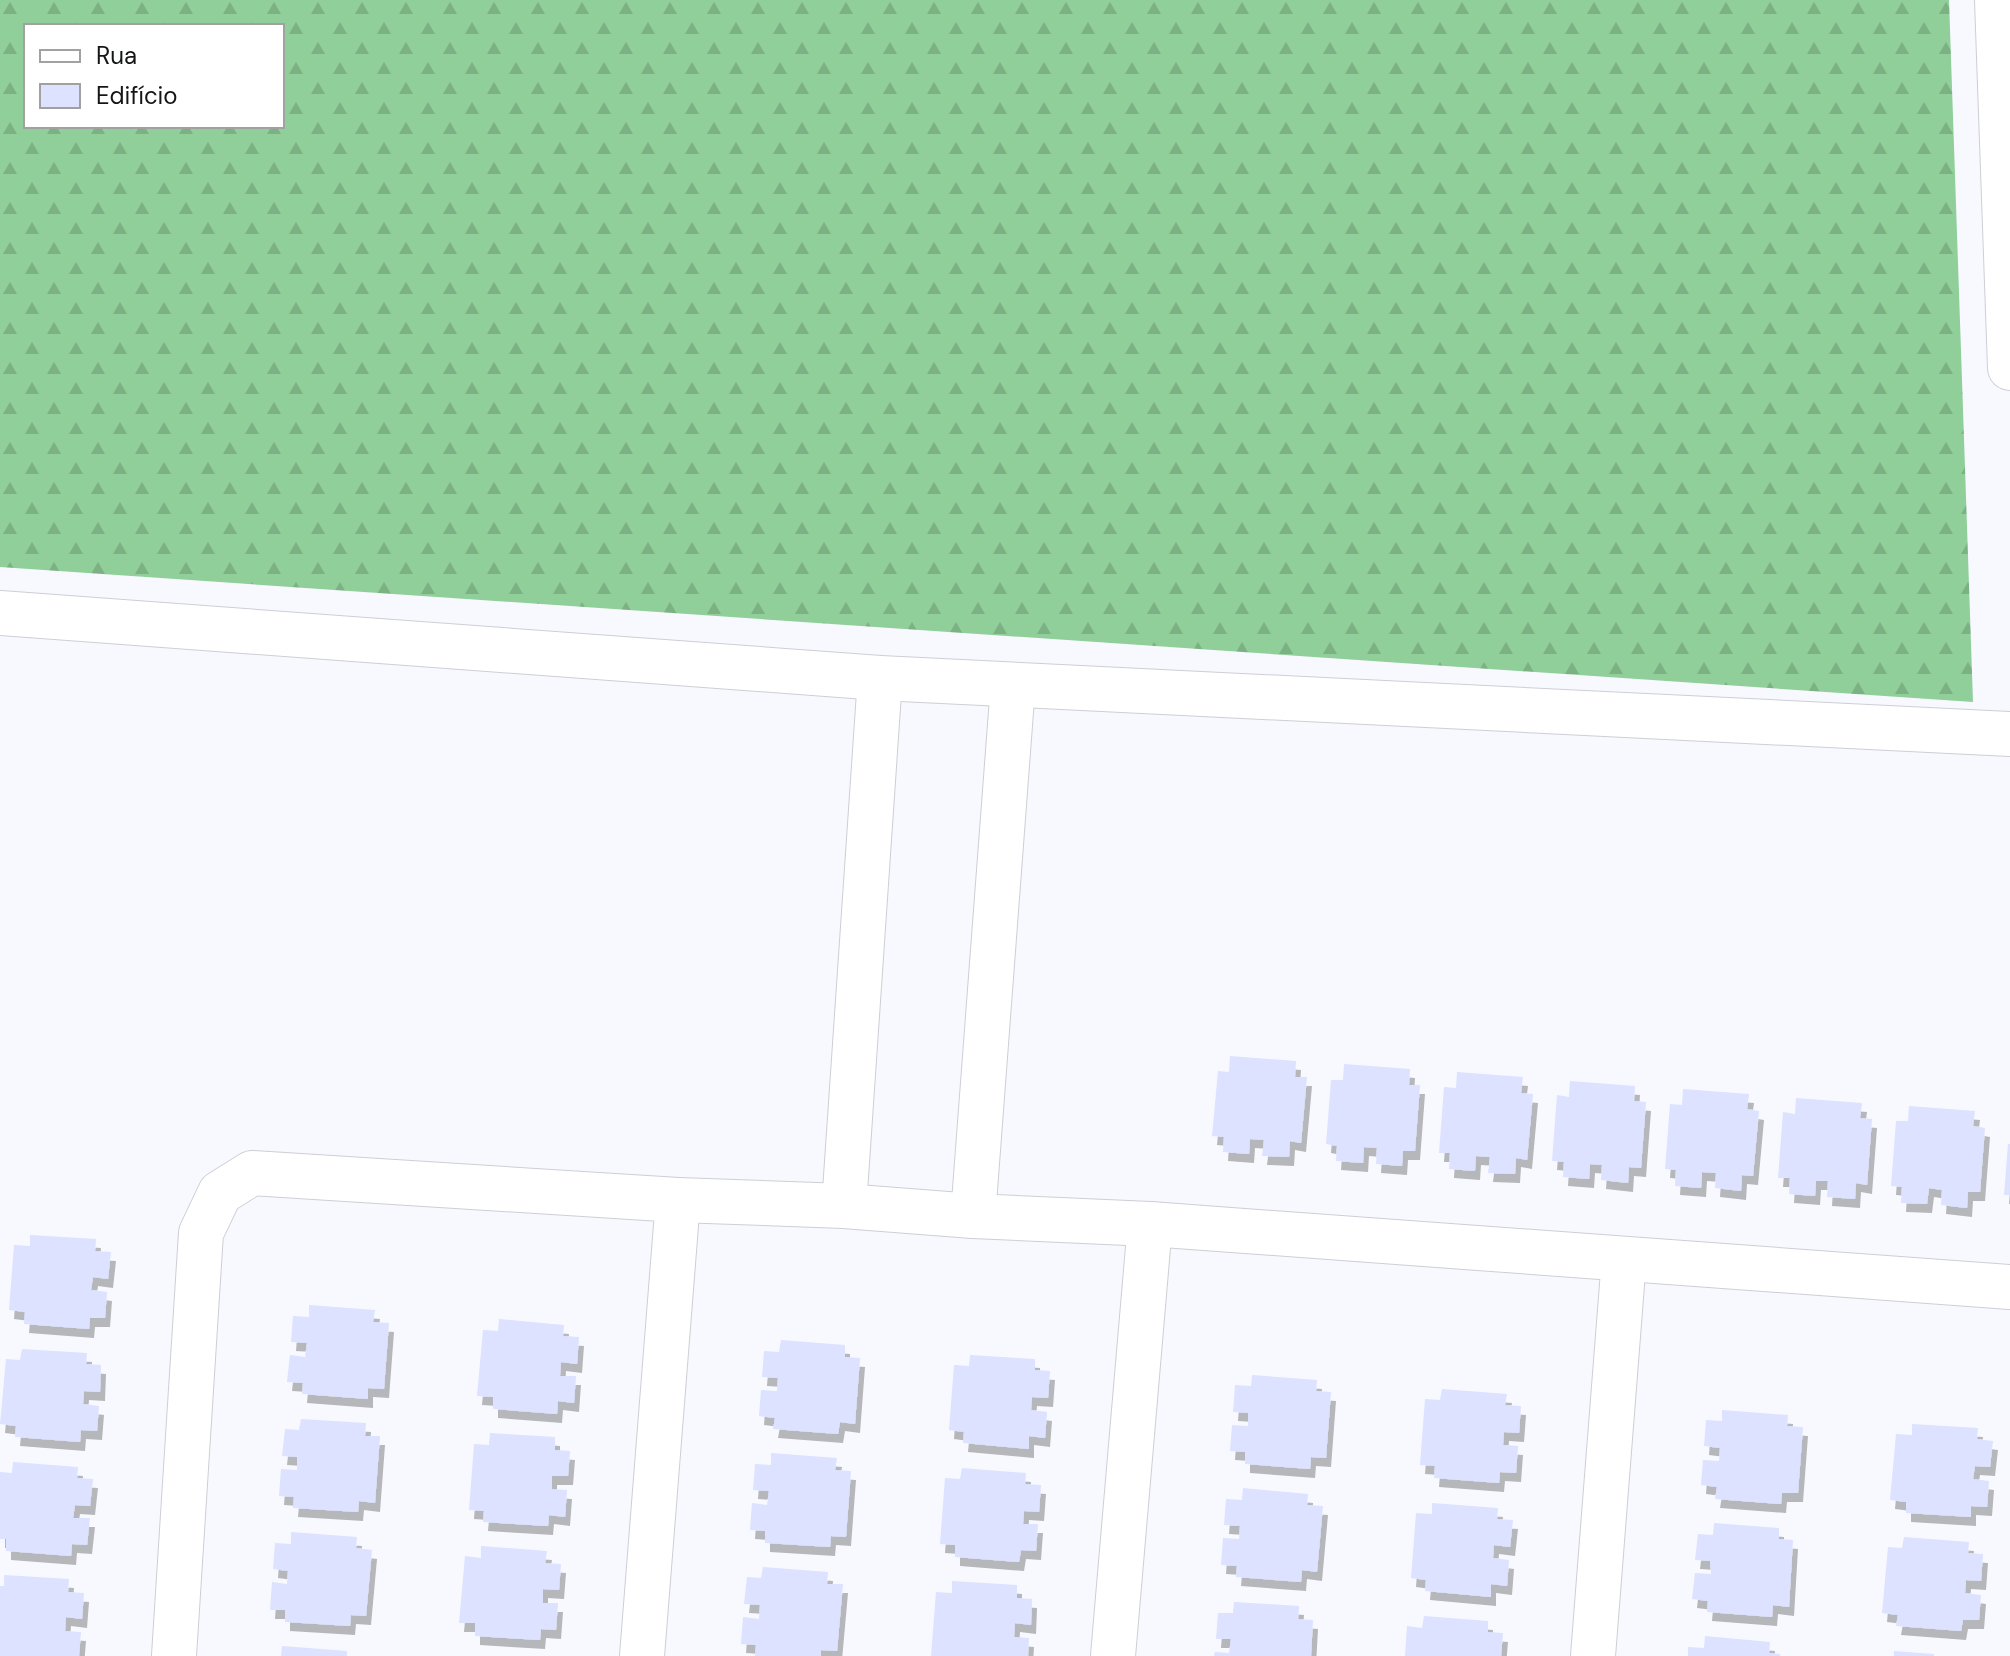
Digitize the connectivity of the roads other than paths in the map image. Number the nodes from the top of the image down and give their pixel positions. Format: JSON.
{"nodes":[{"id":1,"x":1997,"y":0,"type":"edge"},
{"id":2,"x":2010,"y":368,"type":"edge"},
{"id":3,"x":0,"y":613,"type":"edge"},
{"id":4,"x":880,"y":678,"type":"junction"},
{"id":5,"x":1013,"y":685,"type":"junction"},
{"id":6,"x":2010,"y":734,"type":"edge"},
{"id":7,"x":678,"y":1200,"type":"junction"},
{"id":8,"x":844,"y":1206,"type":"junction"},
{"id":9,"x":973,"y":1216,"type":"junction"},
{"id":10,"x":1150,"y":1224,"type":"junction"},
{"id":11,"x":1624,"y":1259,"type":"junction"},
{"id":12,"x":2010,"y":1287,"type":"edge"},
{"id":13,"x":174,"y":1656,"type":"edge"},
{"id":14,"x":642,"y":1656,"type":"edge"},
{"id":15,"x":1113,"y":1656,"type":"edge"},
{"id":16,"x":1593,"y":1656,"type":"edge"}],
"edges":[{"from":1,"to":2,"type":"street"},
{"from":3,"to":4,"type":"street"},
{"from":4,"to":5,"type":"street"},
{"from":4,"to":8,"type":"street"},
{"from":5,"to":6,"type":"street"},
{"from":5,"to":9,"type":"street"},
{"from":7,"to":8,"type":"street"},
{"from":7,"to":13,"type":"street"},
{"from":7,"to":14,"type":"street"},
{"from":8,"to":9,"type":"street"},
{"from":9,"to":10,"type":"street"},
{"from":10,"to":11,"type":"street"},
{"from":10,"to":15,"type":"street"},
{"from":11,"to":12,"type":"street"},
{"from":11,"to":16,"type":"street"}]}
